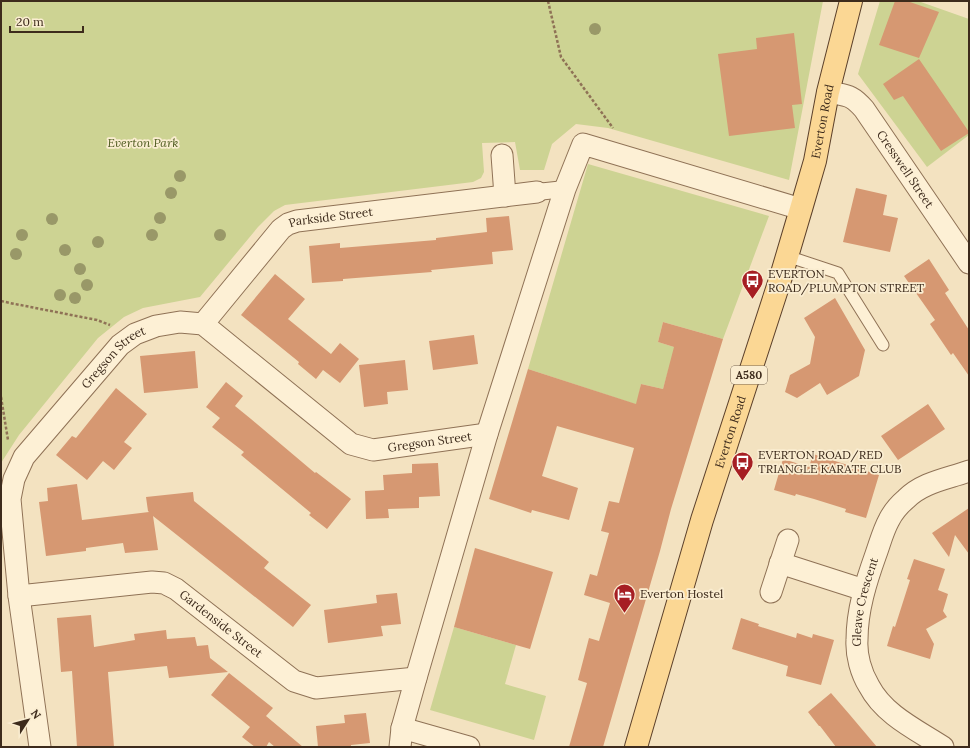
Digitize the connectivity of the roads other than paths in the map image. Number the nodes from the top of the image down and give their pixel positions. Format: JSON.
{"nodes":[{"id":1,"x":851,"y":1,"type":"edge"},
{"id":2,"x":828,"y":92,"type":"junction"},
{"id":3,"x":502,"y":155,"type":"dead end"},
{"id":4,"x":565,"y":190,"type":"junction"},
{"id":5,"x":537,"y":192,"type":"joint"},
{"id":6,"x":505,"y":196,"type":"junction"},
{"id":7,"x":801,"y":210,"type":"junction"},
{"id":8,"x":787,"y":256,"type":"junction"},
{"id":9,"x":969,"y":263,"type":"edge"},
{"id":10,"x":203,"y":324,"type":"junction"},
{"id":11,"x":883,"y":345,"type":"dead end"},
{"id":12,"x":487,"y":434,"type":"junction"},
{"id":13,"x":969,"y":472,"type":"edge"},
{"id":14,"x":788,"y":540,"type":"dead end"},
{"id":15,"x":780,"y":563,"type":"junction"},
{"id":16,"x":864,"y":590,"type":"junction"},
{"id":17,"x":771,"y":592,"type":"dead end"},
{"id":18,"x":19,"y":596,"type":"junction"},
{"id":19,"x":416,"y":678,"type":"junction"},
{"id":20,"x":401,"y":738,"type":"edge"},
{"id":21,"x":40,"y":747,"type":"edge"},
{"id":22,"x":469,"y":747,"type":"edge"},
{"id":23,"x":636,"y":747,"type":"edge"},
{"id":24,"x":943,"y":747,"type":"edge"}],
"edges":[{"from":1,"to":2,"type":"main road","name":"Everton Road","number":"A580"},
{"from":2,"to":7,"type":"main road","name":"Everton Road","number":"A580"},
{"from":2,"to":9,"type":"street","name":"Cresswell Street"},
{"from":3,"to":6,"type":"street"},
{"from":4,"to":5,"type":"street","name":"Parkside Street"},
{"from":4,"to":7,"type":"street"},
{"from":4,"to":12,"type":"street"},
{"from":5,"to":6,"type":"street","name":"Parkside Street"},
{"from":6,"to":10,"type":"street","name":"Parkside Street"},
{"from":7,"to":8,"type":"main road","name":"Everton Road","number":"A580"},
{"from":8,"to":11,"type":"lane"},
{"from":8,"to":23,"type":"main road","name":"Everton Road","number":"A580"},
{"from":10,"to":12,"type":"street","name":"Gregson Street"},
{"from":10,"to":18,"type":"street","name":"Gregson Street"},
{"from":12,"to":19,"type":"street"},
{"from":13,"to":16,"type":"street","name":"Gleave Crescent"},
{"from":14,"to":15,"type":"street"},
{"from":15,"to":16,"type":"street"},
{"from":15,"to":17,"type":"street"},
{"from":16,"to":24,"type":"street","name":"Gleave Crescent"},
{"from":18,"to":19,"type":"street","name":"Gardenside Street"},
{"from":18,"to":21,"type":"street","name":"Gregson Street"},
{"from":19,"to":20,"type":"street"},
{"from":20,"to":22,"type":"street"}]}
